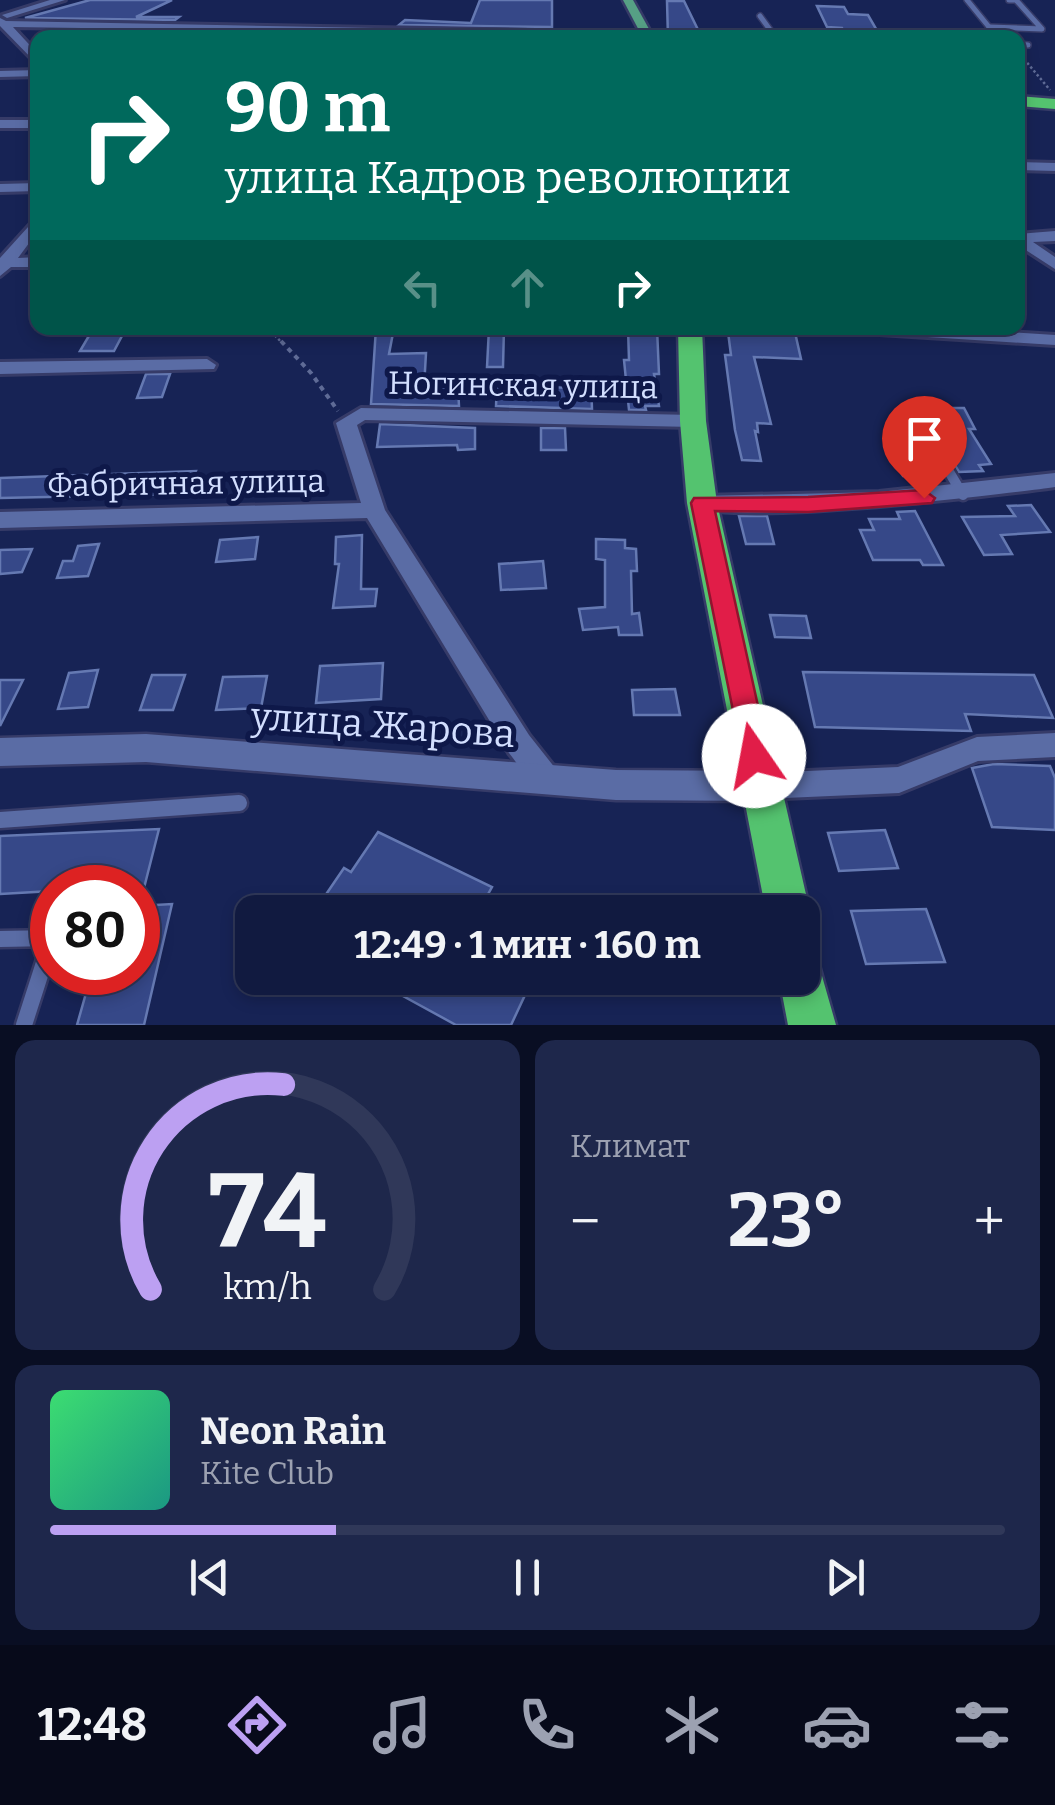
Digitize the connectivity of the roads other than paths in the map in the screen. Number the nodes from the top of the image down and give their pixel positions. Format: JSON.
{"nodes":[{"id":1,"x":60,"y":0,"type":"edge"},
{"id":2,"x":628,"y":0,"type":"edge"},
{"id":3,"x":967,"y":0,"type":"edge"},
{"id":4,"x":1009,"y":0,"type":"edge"},
{"id":5,"x":760,"y":16,"type":"dead end"},
{"id":6,"x":2,"y":21,"type":"edge"},
{"id":7,"x":989,"y":27,"type":"junction"},
{"id":8,"x":365,"y":30,"type":"edge"},
{"id":9,"x":644,"y":30,"type":"edge"},
{"id":10,"x":770,"y":30,"type":"edge"},
{"id":11,"x":991,"y":30,"type":"edge"},
{"id":12,"x":1028,"y":45,"type":"dead end"},
{"id":13,"x":1025,"y":46,"type":"edge"},
{"id":14,"x":30,"y":55,"type":"edge"},
{"id":15,"x":0,"y":74,"type":"edge"},
{"id":16,"x":30,"y":74,"type":"edge"},
{"id":17,"x":1025,"y":100,"type":"edge"},
{"id":18,"x":1051,"y":102,"type":"edge"},
{"id":19,"x":0,"y":124,"type":"edge"},
{"id":20,"x":30,"y":124,"type":"edge"},
{"id":21,"x":1025,"y":166,"type":"edge"},
{"id":22,"x":1055,"y":168,"type":"edge"},
{"id":23,"x":30,"y":187,"type":"edge"},
{"id":24,"x":0,"y":188,"type":"edge"},
{"id":25,"x":30,"y":230,"type":"edge"},
{"id":26,"x":1055,"y":236,"type":"edge"},
{"id":27,"x":1025,"y":238,"type":"edge"},
{"id":28,"x":1025,"y":243,"type":"edge"},
{"id":29,"x":30,"y":263,"type":"edge"},
{"id":30,"x":1055,"y":264,"type":"edge"},
{"id":31,"x":2,"y":266,"type":"edge"},
{"id":32,"x":690,"y":335,"type":"edge"},
{"id":33,"x":975,"y":335,"type":"edge"},
{"id":34,"x":1055,"y":340,"type":"edge"},
{"id":35,"x":207,"y":364,"type":"dead end"},
{"id":36,"x":0,"y":368,"type":"edge"},
{"id":37,"x":924,"y":406,"type":"dead end"},
{"id":38,"x":693,"y":421,"type":"junction"},
{"id":39,"x":1055,"y":480,"type":"edge"},
{"id":40,"x":962,"y":495,"type":"junction"},
{"id":41,"x":702,"y":503,"type":"junction"},
{"id":42,"x":374,"y":510,"type":"junction"},
{"id":43,"x":0,"y":520,"type":"edge"},
{"id":44,"x":1055,"y":745,"type":"edge"},
{"id":45,"x":0,"y":752,"type":"edge"},
{"id":46,"x":548,"y":778,"type":"junction"},
{"id":47,"x":760,"y":786,"type":"junction"},
{"id":48,"x":239,"y":803,"type":"dead end"},
{"id":49,"x":0,"y":820,"type":"edge"},
{"id":50,"x":784,"y":895,"type":"edge"},
{"id":51,"x":0,"y":940,"type":"edge"},
{"id":52,"x":806,"y":995,"type":"edge"},
{"id":53,"x":24,"y":1025,"type":"edge"},
{"id":54,"x":812,"y":1025,"type":"edge"}],
"edges":[{"from":1,"to":6,"type":"street"},
{"from":2,"to":9,"type":"main road"},
{"from":3,"to":7,"type":"lane"},
{"from":4,"to":7,"type":"lane"},
{"from":5,"to":10,"type":"lane"},
{"from":6,"to":8,"type":"street"},
{"from":6,"to":14,"type":"street"},
{"from":7,"to":11,"type":"lane"},
{"from":12,"to":13,"type":"lane"},
{"from":15,"to":16,"type":"street"},
{"from":17,"to":18,"type":"highway"},
{"from":19,"to":20,"type":"street"},
{"from":21,"to":22,"type":"street"},
{"from":23,"to":24,"type":"street"},
{"from":25,"to":31,"type":"street"},
{"from":26,"to":27,"type":"street"},
{"from":28,"to":30,"type":"street"},
{"from":29,"to":31,"type":"street"},
{"from":32,"to":38,"type":"highway"},
{"from":33,"to":34,"type":"street"},
{"from":35,"to":36,"type":"street"},
{"from":37,"to":40,"type":"lane"},
{"from":38,"to":41,"type":"highway"},
{"from":38,"to":42,"type":"street","name":"Ногинская улица"},
{"from":39,"to":40,"type":"street"},
{"from":40,"to":41,"type":"street"},
{"from":41,"to":47,"type":"highway"},
{"from":42,"to":43,"type":"street","name":"Фабричная улица"},
{"from":42,"to":46,"type":"street","name":"Ногинская улица"},
{"from":44,"to":47,"type":"street"},
{"from":45,"to":46,"type":"street","name":"улица Жарова"},
{"from":46,"to":47,"type":"street","name":"улица Жарова"},
{"from":47,"to":50,"type":"highway"},
{"from":48,"to":49,"type":"lane"},
{"from":51,"to":53,"type":"lane"},
{"from":52,"to":54,"type":"highway"}]}
